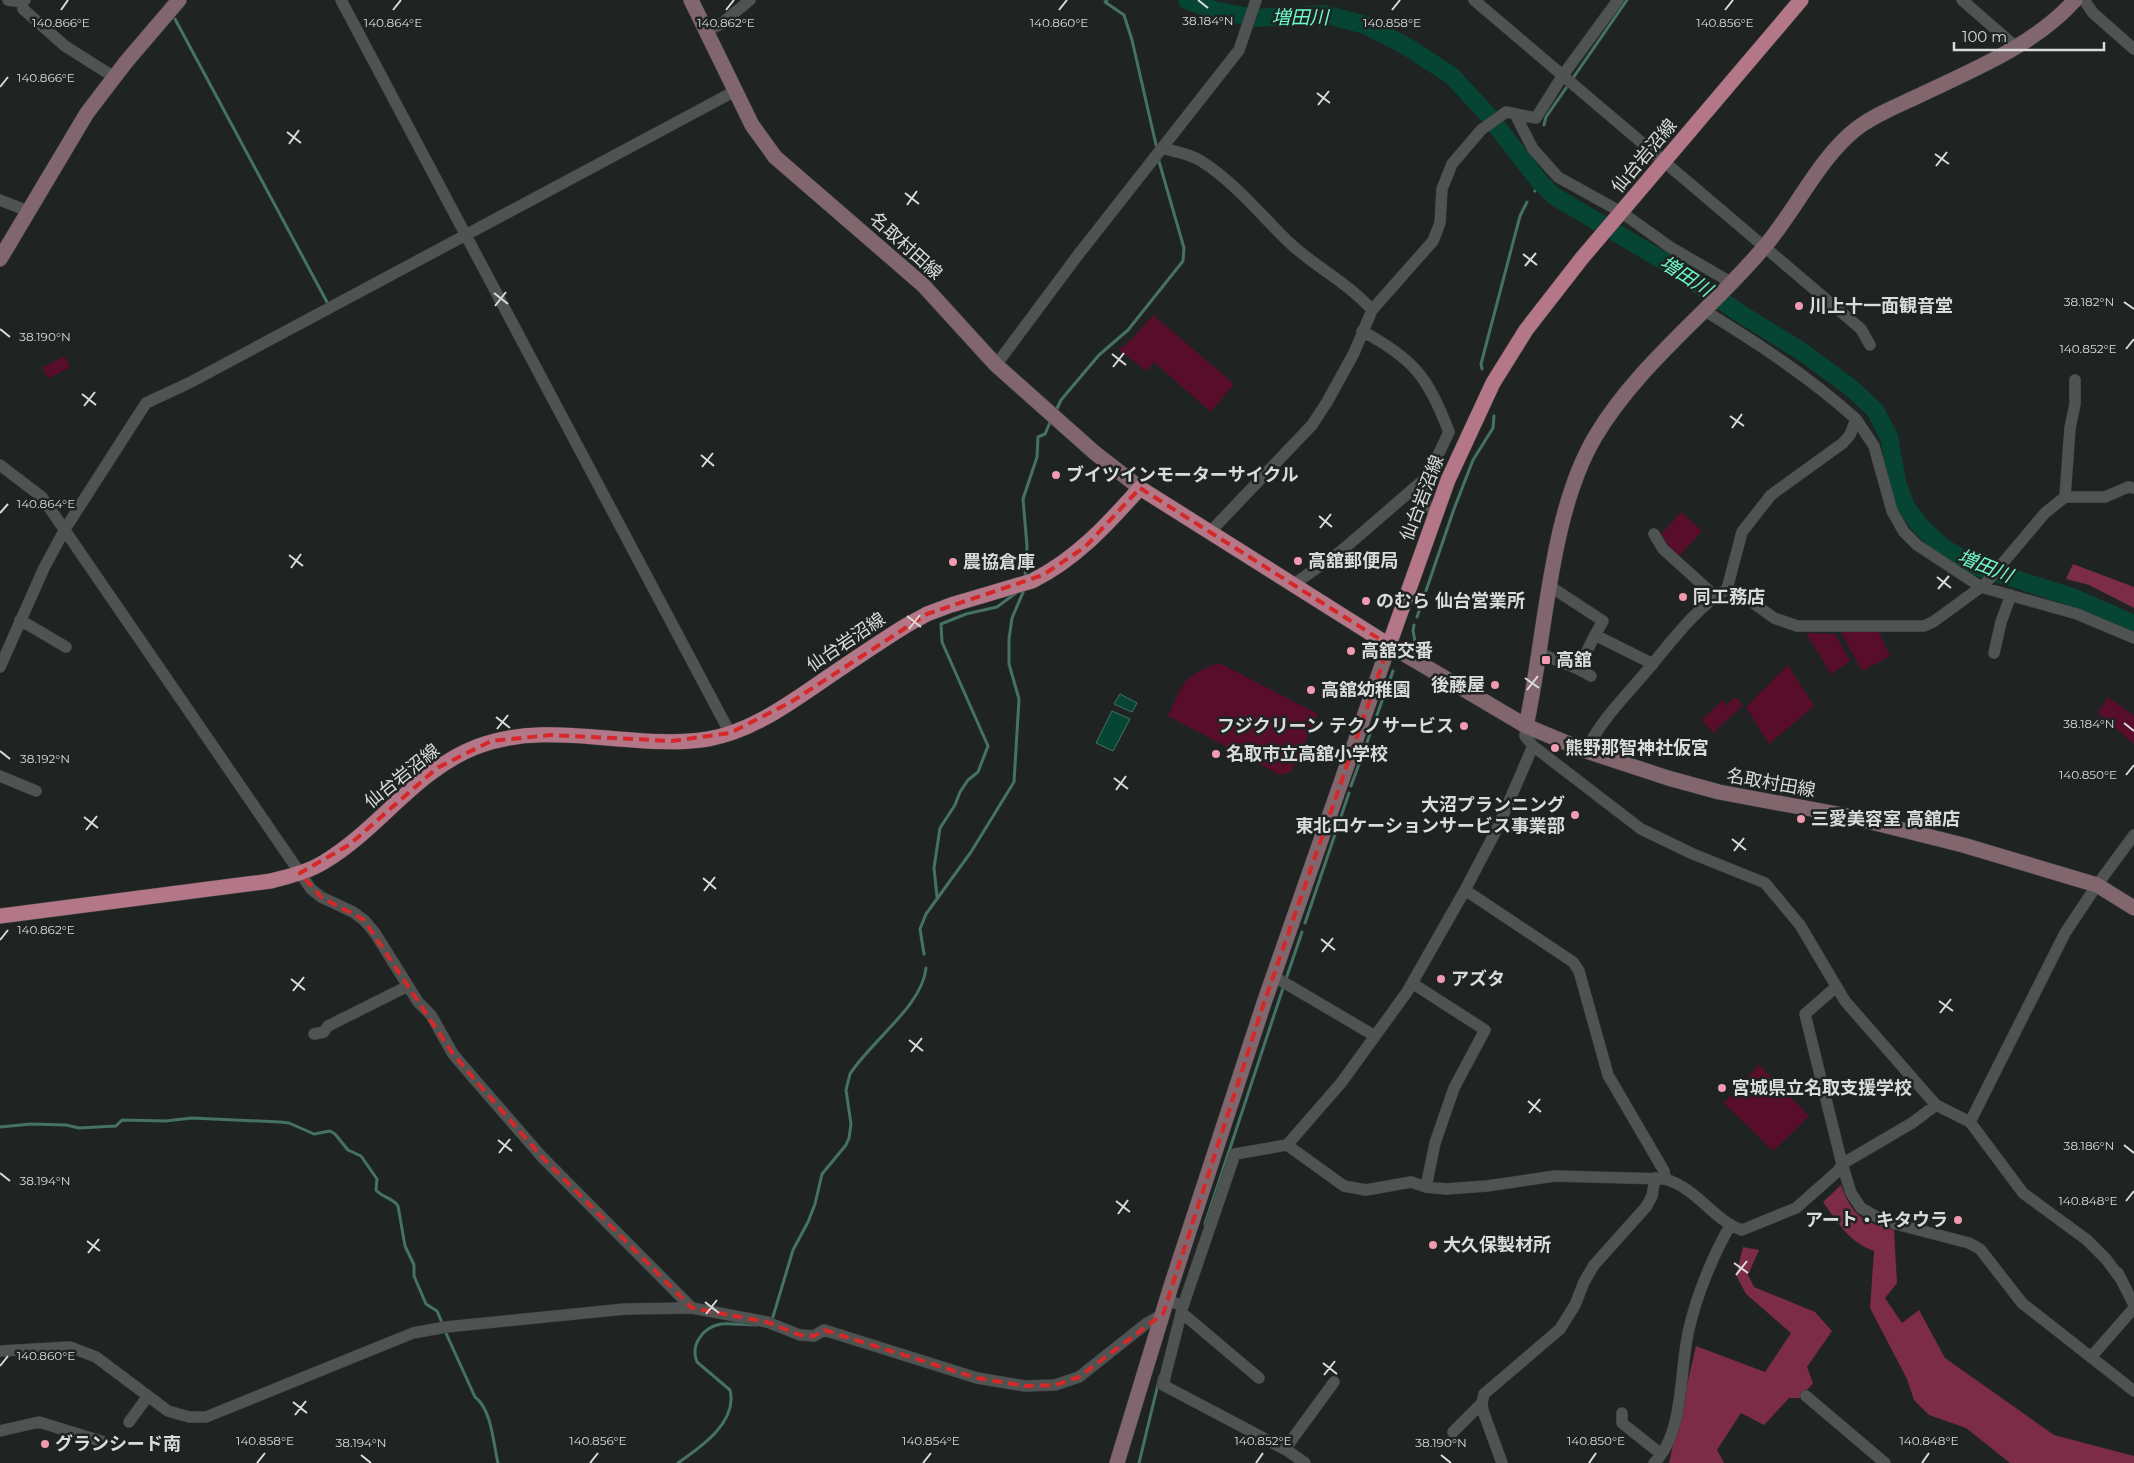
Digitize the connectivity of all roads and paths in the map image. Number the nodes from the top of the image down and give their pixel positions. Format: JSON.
{"nodes":[{"id":1,"x":8,"y":0,"type":"edge"},
{"id":2,"x":179,"y":0,"type":"edge"},
{"id":3,"x":341,"y":0,"type":"edge"},
{"id":4,"x":691,"y":0,"type":"edge"},
{"id":5,"x":750,"y":0,"type":"edge"},
{"id":6,"x":1256,"y":0,"type":"edge"},
{"id":7,"x":1474,"y":0,"type":"edge"},
{"id":8,"x":1618,"y":0,"type":"edge"},
{"id":9,"x":1801,"y":0,"type":"edge"},
{"id":10,"x":1962,"y":0,"type":"edge"},
{"id":11,"x":2075,"y":0,"type":"edge"},
{"id":12,"x":2084,"y":0,"type":"edge"},
{"id":13,"x":23,"y":1,"type":"edge"},
{"id":14,"x":713,"y":28,"type":"junction"},
{"id":15,"x":2015,"y":46,"type":"junction"},
{"id":16,"x":2134,"y":49,"type":"edge"},
{"id":17,"x":114,"y":77,"type":"junction"},
{"id":18,"x":1568,"y":80,"type":"junction"},
{"id":19,"x":735,"y":91,"type":"junction"},
{"id":20,"x":1511,"y":113,"type":"junction"},
{"id":21,"x":1159,"y":152,"type":"junction"},
{"id":22,"x":1665,"y":161,"type":"junction"},
{"id":23,"x":0,"y":200,"type":"edge"},
{"id":24,"x":28,"y":211,"type":"junction"},
{"id":25,"x":1620,"y":213,"type":"junction"},
{"id":26,"x":466,"y":234,"type":"junction"},
{"id":27,"x":1766,"y":246,"type":"junction"},
{"id":28,"x":0,"y":259,"type":"edge"},
{"id":29,"x":1730,"y":285,"type":"junction"},
{"id":30,"x":1372,"y":310,"type":"junction"},
{"id":31,"x":1706,"y":310,"type":"junction"},
{"id":32,"x":1362,"y":331,"type":"junction"},
{"id":33,"x":1870,"y":345,"type":"dead end"},
{"id":34,"x":996,"y":365,"type":"junction"},
{"id":35,"x":2074,"y":380,"type":"dead end"},
{"id":36,"x":1856,"y":419,"type":"junction"},
{"id":37,"x":0,"y":465,"type":"edge"},
{"id":38,"x":1428,"y":476,"type":"junction"},
{"id":39,"x":1140,"y":488,"type":"junction"},
{"id":40,"x":2134,"y":488,"type":"edge"},
{"id":41,"x":2065,"y":497,"type":"junction"},
{"id":42,"x":1435,"y":514,"type":"junction"},
{"id":43,"x":65,"y":530,"type":"junction"},
{"id":44,"x":1210,"y":532,"type":"junction"},
{"id":45,"x":1654,"y":534,"type":"dead end"},
{"id":46,"x":1294,"y":584,"type":"junction"},
{"id":47,"x":1983,"y":586,"type":"junction"},
{"id":48,"x":1551,"y":587,"type":"junction"},
{"id":49,"x":1727,"y":589,"type":"junction"},
{"id":50,"x":2011,"y":595,"type":"junction"},
{"id":51,"x":1715,"y":596,"type":"junction"},
{"id":52,"x":20,"y":620,"type":"junction"},
{"id":53,"x":1595,"y":635,"type":"junction"},
{"id":54,"x":2134,"y":638,"type":"edge"},
{"id":55,"x":1389,"y":645,"type":"junction"},
{"id":56,"x":66,"y":647,"type":"dead end"},
{"id":57,"x":1540,"y":653,"type":"junction"},
{"id":58,"x":1994,"y":653,"type":"dead end"},
{"id":59,"x":1653,"y":664,"type":"junction"},
{"id":60,"x":0,"y":667,"type":"edge"},
{"id":61,"x":1578,"y":669,"type":"junction"},
{"id":62,"x":1591,"y":676,"type":"dead end"},
{"id":63,"x":1526,"y":726,"type":"junction"},
{"id":64,"x":730,"y":733,"type":"junction"},
{"id":65,"x":1533,"y":746,"type":"junction"},
{"id":66,"x":1586,"y":750,"type":"junction"},
{"id":67,"x":0,"y":776,"type":"edge"},
{"id":68,"x":36,"y":791,"type":"dead end"},
{"id":69,"x":2134,"y":835,"type":"edge"},
{"id":70,"x":300,"y":873,"type":"junction"},
{"id":71,"x":2097,"y":885,"type":"junction"},
{"id":72,"x":1465,"y":890,"type":"junction"},
{"id":73,"x":2134,"y":908,"type":"edge"},
{"id":74,"x":0,"y":916,"type":"edge"},
{"id":75,"x":1274,"y":976,"type":"junction"},
{"id":76,"x":1412,"y":983,"type":"junction"},
{"id":77,"x":408,"y":986,"type":"junction"},
{"id":78,"x":1836,"y":987,"type":"junction"},
{"id":79,"x":314,"y":1034,"type":"dead end"},
{"id":80,"x":1375,"y":1036,"type":"junction"},
{"id":81,"x":1936,"y":1105,"type":"junction"},
{"id":82,"x":1970,"y":1122,"type":"junction"},
{"id":83,"x":1288,"y":1146,"type":"junction"},
{"id":84,"x":1842,"y":1164,"type":"junction"},
{"id":85,"x":1660,"y":1178,"type":"junction"},
{"id":86,"x":1426,"y":1188,"type":"junction"},
{"id":87,"x":1730,"y":1226,"type":"junction"},
{"id":88,"x":1175,"y":1307,"type":"junction"},
{"id":89,"x":2134,"y":1307,"type":"edge"},
{"id":90,"x":692,"y":1308,"type":"junction"},
{"id":91,"x":0,"y":1352,"type":"edge"},
{"id":92,"x":2092,"y":1356,"type":"junction"},
{"id":93,"x":1259,"y":1378,"type":"dead end"},
{"id":94,"x":1334,"y":1382,"type":"dead end"},
{"id":95,"x":2134,"y":1391,"type":"edge"},
{"id":96,"x":148,"y":1396,"type":"junction"},
{"id":97,"x":1806,"y":1396,"type":"dead end"},
{"id":98,"x":1482,"y":1403,"type":"junction"},
{"id":99,"x":1622,"y":1413,"type":"dead end"},
{"id":100,"x":129,"y":1422,"type":"dead end"},
{"id":101,"x":0,"y":1431,"type":"edge"},
{"id":102,"x":1453,"y":1432,"type":"dead end"},
{"id":103,"x":104,"y":1442,"type":"dead end"},
{"id":104,"x":1287,"y":1446,"type":"junction"},
{"id":105,"x":1658,"y":1459,"type":"edge"},
{"id":106,"x":1117,"y":1463,"type":"edge"},
{"id":107,"x":1305,"y":1463,"type":"edge"},
{"id":108,"x":1502,"y":1463,"type":"edge"},
{"id":109,"x":1885,"y":1463,"type":"edge"}],
"edges":[{"from":1,"to":13,"type":"street"},
{"from":2,"to":17,"type":"street"},
{"from":3,"to":26,"type":"street"},
{"from":4,"to":14,"type":"street","name":"名取村田線"},
{"from":5,"to":14,"type":"street"},
{"from":6,"to":21,"type":"street"},
{"from":7,"to":18,"type":"street"},
{"from":8,"to":18,"type":"street"},
{"from":9,"to":22,"type":"main road","name":"仙台岩沼線"},
{"from":10,"to":15,"type":"street"},
{"from":11,"to":15,"type":"street"},
{"from":12,"to":16,"type":"street"},
{"from":13,"to":17,"type":"street"},
{"from":14,"to":19,"type":"street","name":"名取村田線"},
{"from":15,"to":27,"type":"street"},
{"from":17,"to":24,"type":"street"},
{"from":18,"to":20,"type":"street"},
{"from":18,"to":22,"type":"street"},
{"from":19,"to":26,"type":"street"},
{"from":19,"to":34,"type":"street","name":"名取村田線"},
{"from":20,"to":25,"type":"street"},
{"from":20,"to":30,"type":"street"},
{"from":21,"to":30,"type":"street"},
{"from":21,"to":34,"type":"street"},
{"from":22,"to":25,"type":"main road","name":"仙台岩沼線"},
{"from":22,"to":27,"type":"street"},
{"from":23,"to":24,"type":"street"},
{"from":24,"to":28,"type":"street"},
{"from":25,"to":29,"type":"street"},
{"from":25,"to":42,"type":"main road","name":"仙台岩沼線"},
{"from":26,"to":43,"type":"street"},
{"from":26,"to":64,"type":"street"},
{"from":27,"to":29,"type":"street"},
{"from":27,"to":33,"type":"street"},
{"from":29,"to":31,"type":"street"},
{"from":30,"to":32,"type":"street"},
{"from":31,"to":36,"type":"street"},
{"from":31,"to":48,"type":"street"},
{"from":32,"to":38,"type":"street"},
{"from":32,"to":44,"type":"street"},
{"from":34,"to":39,"type":"street","name":"名取村田線"},
{"from":35,"to":41,"type":"street"},
{"from":36,"to":47,"type":"street"},
{"from":36,"to":49,"type":"street"},
{"from":37,"to":43,"type":"street"},
{"from":38,"to":42,"type":"street"},
{"from":38,"to":46,"type":"street"},
{"from":39,"to":44,"type":"main road"},
{"from":39,"to":64,"type":"main road","name":"仙台岩沼線"},
{"from":40,"to":41,"type":"street"},
{"from":41,"to":47,"type":"street"},
{"from":42,"to":55,"type":"main road","name":"仙台岩沼線"},
{"from":43,"to":52,"type":"street"},
{"from":43,"to":70,"type":"street"},
{"from":44,"to":46,"type":"main road"},
{"from":45,"to":51,"type":"street"},
{"from":46,"to":55,"type":"main road"},
{"from":47,"to":49,"type":"street"},
{"from":47,"to":50,"type":"street"},
{"from":48,"to":53,"type":"street"},
{"from":48,"to":57,"type":"street"},
{"from":49,"to":51,"type":"street"},
{"from":50,"to":54,"type":"street"},
{"from":50,"to":58,"type":"street"},
{"from":51,"to":59,"type":"street"},
{"from":52,"to":56,"type":"street"},
{"from":52,"to":60,"type":"street"},
{"from":53,"to":59,"type":"street"},
{"from":53,"to":61,"type":"street"},
{"from":55,"to":63,"type":"street","name":"名取村田線"},
{"from":55,"to":75,"type":"street"},
{"from":57,"to":61,"type":"street"},
{"from":57,"to":63,"type":"street"},
{"from":59,"to":66,"type":"street"},
{"from":61,"to":62,"type":"street"},
{"from":63,"to":65,"type":"street"},
{"from":63,"to":66,"type":"street","name":"名取村田線"},
{"from":64,"to":70,"type":"main road","name":"仙台岩沼線"},
{"from":65,"to":72,"type":"street"},
{"from":65,"to":78,"type":"street"},
{"from":66,"to":71,"type":"street","name":"名取村田線"},
{"from":67,"to":68,"type":"street"},
{"from":69,"to":71,"type":"street"},
{"from":70,"to":74,"type":"main road","name":"仙台岩沼線"},
{"from":70,"to":77,"type":"street"},
{"from":71,"to":73,"type":"street","name":"名取村田線"},
{"from":71,"to":82,"type":"street"},
{"from":72,"to":76,"type":"street"},
{"from":72,"to":85,"type":"street"},
{"from":75,"to":80,"type":"street"},
{"from":75,"to":88,"type":"street"},
{"from":76,"to":80,"type":"street"},
{"from":76,"to":86,"type":"street"},
{"from":77,"to":79,"type":"street"},
{"from":77,"to":90,"type":"street"},
{"from":78,"to":81,"type":"street"},
{"from":78,"to":84,"type":"street"},
{"from":80,"to":83,"type":"street"},
{"from":81,"to":82,"type":"street"},
{"from":81,"to":84,"type":"street"},
{"from":82,"to":89,"type":"street"},
{"from":83,"to":86,"type":"street"},
{"from":83,"to":88,"type":"street"},
{"from":84,"to":87,"type":"street"},
{"from":84,"to":92,"type":"street"},
{"from":85,"to":86,"type":"street"},
{"from":85,"to":87,"type":"street"},
{"from":85,"to":98,"type":"street"},
{"from":87,"to":105,"type":"street"},
{"from":88,"to":90,"type":"street"},
{"from":88,"to":93,"type":"street"},
{"from":88,"to":104,"type":"street"},
{"from":88,"to":106,"type":"street"},
{"from":89,"to":92,"type":"street"},
{"from":90,"to":96,"type":"street"},
{"from":91,"to":96,"type":"street"},
{"from":92,"to":95,"type":"street"},
{"from":94,"to":104,"type":"street"},
{"from":96,"to":100,"type":"street"},
{"from":97,"to":109,"type":"street"},
{"from":98,"to":102,"type":"street"},
{"from":98,"to":108,"type":"street"},
{"from":99,"to":105,"type":"street"},
{"from":101,"to":103,"type":"street"},
{"from":104,"to":107,"type":"street"}]}
